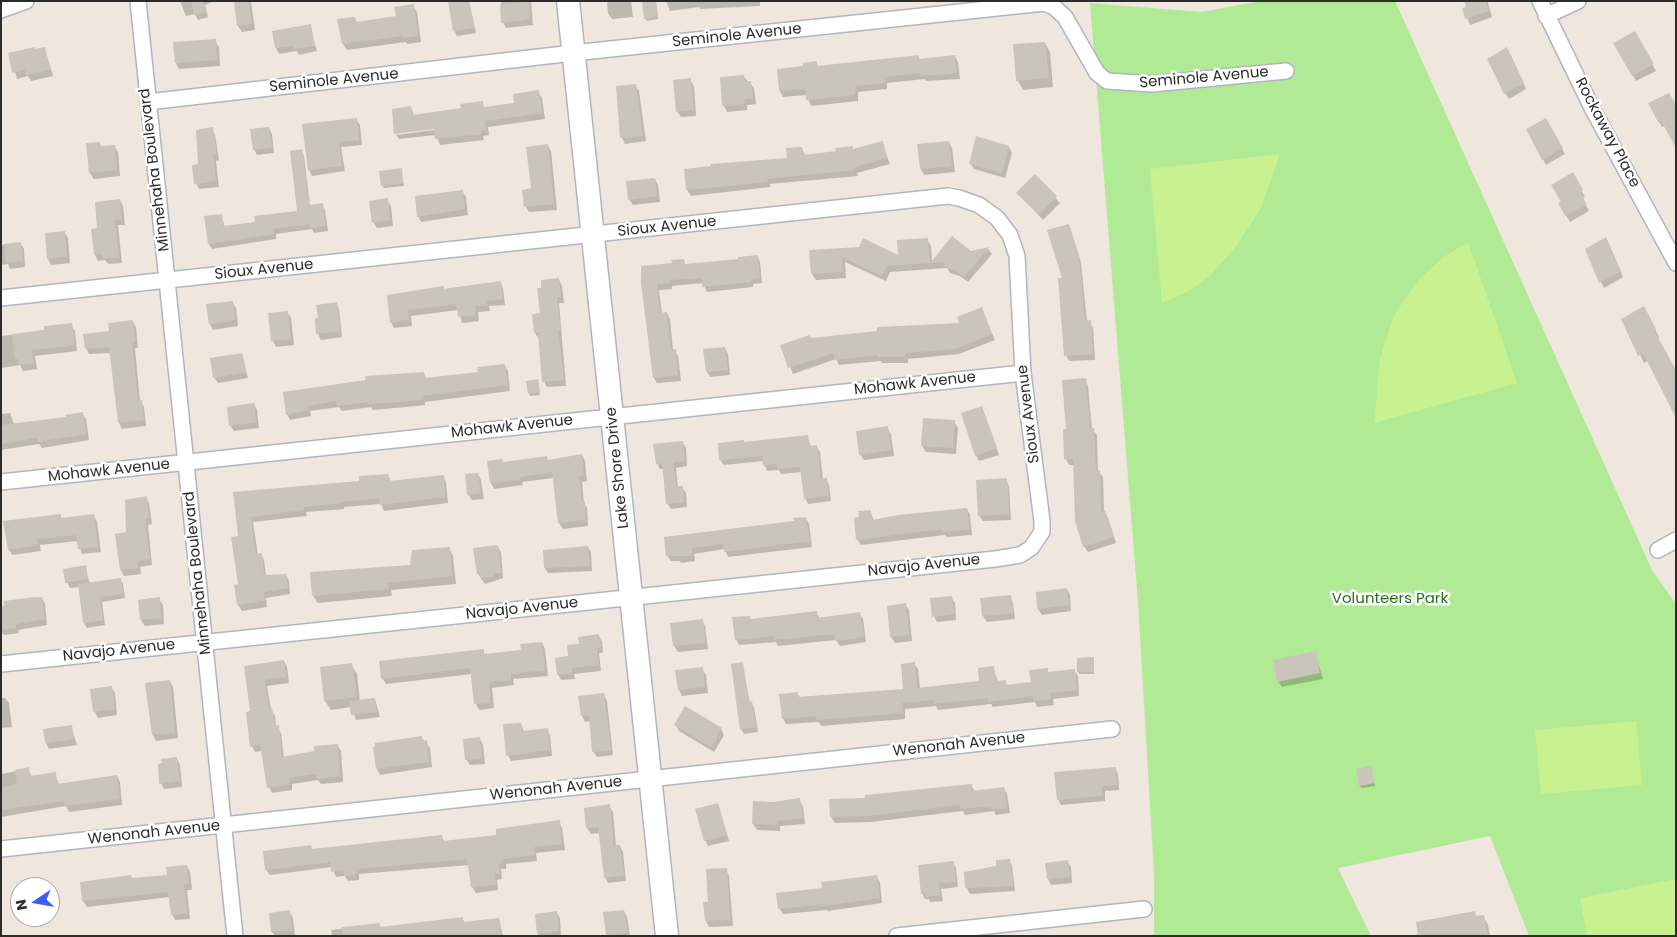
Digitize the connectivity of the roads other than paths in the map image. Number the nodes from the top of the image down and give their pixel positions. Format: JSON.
{"nodes":[{"id":1,"x":26,"y":1,"type":"edge"},
{"id":2,"x":138,"y":1,"type":"edge"},
{"id":3,"x":568,"y":1,"type":"edge"},
{"id":4,"x":1540,"y":1,"type":"edge"},
{"id":5,"x":1578,"y":1,"type":"edge"},
{"id":6,"x":1,"y":10,"type":"edge"},
{"id":7,"x":1546,"y":16,"type":"junction"},
{"id":8,"x":574,"y":53,"type":"junction"},
{"id":9,"x":1286,"y":71,"type":"dead end"},
{"id":10,"x":148,"y":102,"type":"junction"},
{"id":11,"x":593,"y":235,"type":"junction"},
{"id":12,"x":1676,"y":263,"type":"edge"},
{"id":13,"x":168,"y":280,"type":"junction"},
{"id":14,"x":1,"y":298,"type":"edge"},
{"id":15,"x":1023,"y":372,"type":"junction"},
{"id":16,"x":612,"y":416,"type":"junction"},
{"id":17,"x":187,"y":463,"type":"junction"},
{"id":18,"x":1,"y":482,"type":"edge"},
{"id":19,"x":1676,"y":540,"type":"edge"},
{"id":20,"x":1037,"y":542,"type":"joint"},
{"id":21,"x":1658,"y":550,"type":"dead end"},
{"id":22,"x":632,"y":598,"type":"junction"},
{"id":23,"x":205,"y":642,"type":"junction"},
{"id":24,"x":1,"y":664,"type":"edge"},
{"id":25,"x":1112,"y":729,"type":"dead end"},
{"id":26,"x":651,"y":779,"type":"junction"},
{"id":27,"x":223,"y":826,"type":"junction"},
{"id":28,"x":1,"y":849,"type":"edge"},
{"id":29,"x":1144,"y":909,"type":"dead end"},
{"id":30,"x":235,"y":936,"type":"edge"},
{"id":31,"x":667,"y":936,"type":"edge"},
{"id":32,"x":897,"y":936,"type":"edge"}],
"edges":[{"from":1,"to":6,"type":"street"},
{"from":2,"to":10,"type":"street","name":"Minnehaha Boulevard"},
{"from":3,"to":8,"type":"street","name":"Lake Shore Drive"},
{"from":4,"to":7,"type":"street","name":"Rockaway Place"},
{"from":5,"to":7,"type":"street"},
{"from":7,"to":12,"type":"street","name":"Rockaway Place"},
{"from":8,"to":9,"type":"street","name":"Seminole Avenue"},
{"from":8,"to":10,"type":"street","name":"Seminole Avenue"},
{"from":8,"to":11,"type":"street","name":"Lake Shore Drive"},
{"from":10,"to":13,"type":"street","name":"Minnehaha Boulevard"},
{"from":11,"to":13,"type":"street","name":"Sioux Avenue"},
{"from":11,"to":15,"type":"street","name":"Sioux Avenue"},
{"from":11,"to":16,"type":"street","name":"Lake Shore Drive"},
{"from":13,"to":14,"type":"street","name":"Sioux Avenue"},
{"from":13,"to":17,"type":"street","name":"Minnehaha Boulevard"},
{"from":15,"to":16,"type":"street","name":"Mohawk Avenue"},
{"from":15,"to":20,"type":"street","name":"Sioux Avenue"},
{"from":16,"to":17,"type":"street","name":"Mohawk Avenue"},
{"from":16,"to":22,"type":"street","name":"Lake Shore Drive"},
{"from":17,"to":18,"type":"street","name":"Mohawk Avenue"},
{"from":17,"to":23,"type":"street","name":"Minnehaha Boulevard"},
{"from":19,"to":21,"type":"street"},
{"from":20,"to":22,"type":"street","name":"Navajo Avenue"},
{"from":22,"to":23,"type":"street","name":"Navajo Avenue"},
{"from":22,"to":26,"type":"street","name":"Lake Shore Drive"},
{"from":23,"to":24,"type":"street","name":"Navajo Avenue"},
{"from":23,"to":27,"type":"street","name":"Minnehaha Boulevard"},
{"from":25,"to":26,"type":"street","name":"Wenonah Avenue"},
{"from":26,"to":27,"type":"street","name":"Wenonah Avenue"},
{"from":26,"to":31,"type":"street","name":"Lake Shore Drive"},
{"from":27,"to":28,"type":"street","name":"Wenonah Avenue"},
{"from":27,"to":30,"type":"street","name":"Minnehaha Boulevard"},
{"from":29,"to":32,"type":"street"}]}
